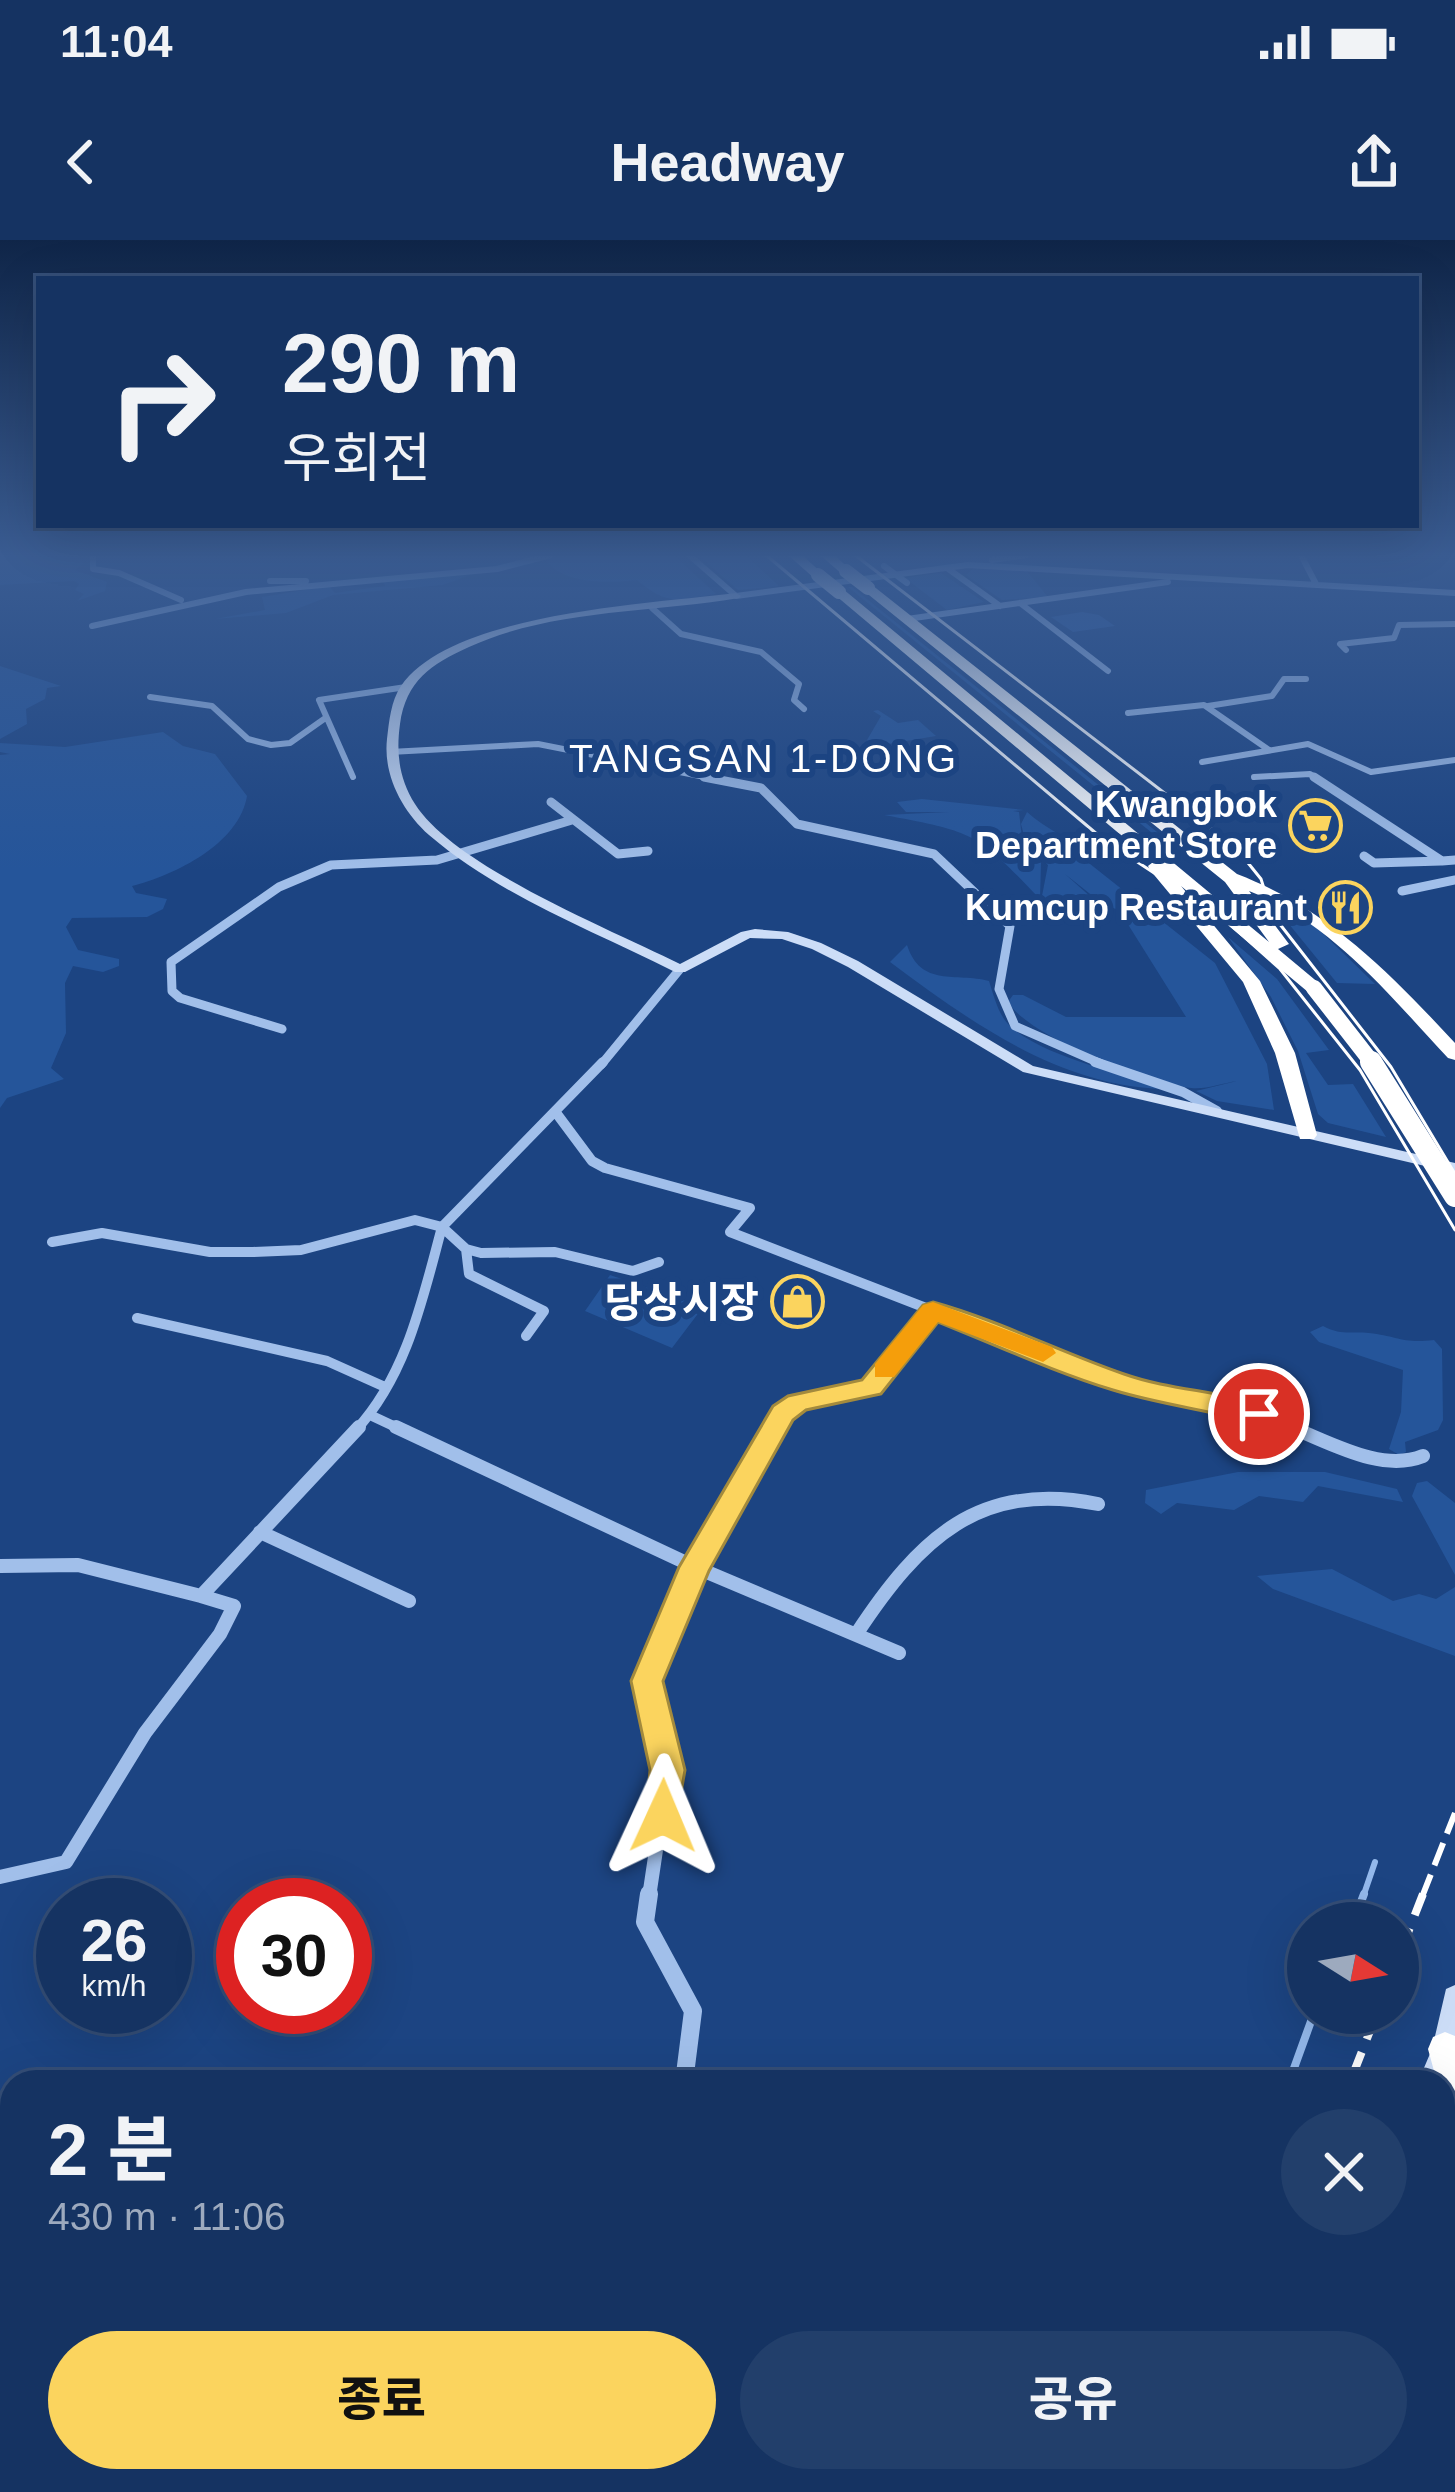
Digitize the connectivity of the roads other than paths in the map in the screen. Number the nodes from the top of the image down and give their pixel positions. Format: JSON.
{"nodes":[{"id":1,"x":434,"y":660,"type":"edge"},
{"id":2,"x":774,"y":660,"type":"edge"},
{"id":3,"x":922,"y":660,"type":"edge"},
{"id":4,"x":957,"y":660,"type":"edge"},
{"id":5,"x":1094,"y":660,"type":"edge"},
{"id":6,"x":1108,"y":671,"type":"dead end"},
{"id":7,"x":1306,"y":679,"type":"dead end"},
{"id":8,"x":406,"y":687,"type":"junction"},
{"id":9,"x":150,"y":697,"type":"dead end"},
{"id":10,"x":1207,"y":706,"type":"junction"},
{"id":11,"x":804,"y":709,"type":"dead end"},
{"id":12,"x":1128,"y":712,"type":"dead end"},
{"id":13,"x":324,"y":718,"type":"junction"},
{"id":14,"x":1269,"y":750,"type":"junction"},
{"id":15,"x":390,"y":752,"type":"junction"},
{"id":16,"x":1455,"y":760,"type":"edge"},
{"id":17,"x":1202,"y":762,"type":"dead end"},
{"id":18,"x":353,"y":777,"type":"dead end"},
{"id":19,"x":1254,"y":777,"type":"dead end"},
{"id":20,"x":551,"y":802,"type":"dead end"},
{"id":21,"x":572,"y":820,"type":"junction"},
{"id":22,"x":1144,"y":843,"type":"junction"},
{"id":23,"x":648,"y":851,"type":"dead end"},
{"id":24,"x":460,"y":852,"type":"junction"},
{"id":25,"x":1364,"y":856,"type":"dead end"},
{"id":26,"x":1455,"y":860,"type":"edge"},
{"id":27,"x":1442,"y":861,"type":"junction"},
{"id":28,"x":1231,"y":878,"type":"junction"},
{"id":29,"x":1455,"y":880,"type":"edge"},
{"id":30,"x":1402,"y":891,"type":"dead end"},
{"id":31,"x":680,"y":969,"type":"junction"},
{"id":32,"x":1314,"y":988,"type":"junction"},
{"id":33,"x":282,"y":1029,"type":"dead end"},
{"id":34,"x":1455,"y":1054,"type":"edge"},
{"id":35,"x":1216,"y":1112,"type":"junction"},
{"id":36,"x":557,"y":1114,"type":"junction"},
{"id":37,"x":1307,"y":1135,"type":"junction"},
{"id":38,"x":1455,"y":1168,"type":"edge"},
{"id":39,"x":1455,"y":1196,"type":"edge"},
{"id":40,"x":442,"y":1227,"type":"junction"},
{"id":41,"x":52,"y":1242,"type":"dead end"},
{"id":42,"x":466,"y":1249,"type":"junction"},
{"id":43,"x":659,"y":1262,"type":"dead end"},
{"id":44,"x":933,"y":1311,"type":"junction"},
{"id":45,"x":137,"y":1318,"type":"dead end"},
{"id":46,"x":526,"y":1336,"type":"dead end"},
{"id":47,"x":385,"y":1387,"type":"junction"},
{"id":48,"x":370,"y":1415,"type":"junction"},
{"id":49,"x":1423,"y":1456,"type":"dead end"},
{"id":50,"x":1098,"y":1504,"type":"dead end"},
{"id":51,"x":260,"y":1532,"type":"junction"},
{"id":52,"x":0,"y":1566,"type":"edge"},
{"id":53,"x":695,"y":1567,"type":"junction"},
{"id":54,"x":201,"y":1596,"type":"junction"},
{"id":55,"x":409,"y":1601,"type":"dead end"},
{"id":56,"x":857,"y":1633,"type":"junction"},
{"id":57,"x":899,"y":1653,"type":"dead end"},
{"id":58,"x":0,"y":1877,"type":"edge"},
{"id":59,"x":1455,"y":1997,"type":"edge"},
{"id":60,"x":1445,"y":2049,"type":"junction"},
{"id":61,"x":686,"y":2070,"type":"edge"},
{"id":62,"x":1436,"y":2070,"type":"edge"},
{"id":63,"x":1451,"y":2070,"type":"edge"}],
"edges":[{"from":1,"to":8,"type":"street"},
{"from":2,"to":11,"type":"street"},
{"from":3,"to":22,"type":"highway","bridge":true},
{"from":4,"to":28,"type":"highway"},
{"from":5,"to":6,"type":"street"},
{"from":7,"to":10,"type":"street"},
{"from":8,"to":13,"type":"street"},
{"from":8,"to":15,"type":"street"},
{"from":9,"to":13,"type":"street"},
{"from":10,"to":12,"type":"street"},
{"from":10,"to":14,"type":"street"},
{"from":13,"to":18,"type":"street"},
{"from":14,"to":16,"type":"street"},
{"from":14,"to":17,"type":"street"},
{"from":15,"to":24,"type":"street"},
{"from":15,"to":35,"type":"street"},
{"from":19,"to":27,"type":"street"},
{"from":20,"to":21,"type":"street"},
{"from":21,"to":23,"type":"street"},
{"from":21,"to":24,"type":"street"},
{"from":22,"to":32,"type":"highway"},
{"from":22,"to":37,"type":"highway"},
{"from":24,"to":31,"type":"street"},
{"from":24,"to":33,"type":"street"},
{"from":25,"to":27,"type":"street"},
{"from":26,"to":27,"type":"street"},
{"from":28,"to":32,"type":"highway"},
{"from":28,"to":34,"type":"highway"},
{"from":29,"to":30,"type":"street"},
{"from":31,"to":35,"type":"street"},
{"from":31,"to":36,"type":"street"},
{"from":32,"to":39,"type":"highway","bridge":true},
{"from":35,"to":37,"type":"street"},
{"from":36,"to":40,"type":"street"},
{"from":36,"to":44,"type":"street"},
{"from":37,"to":38,"type":"street"},
{"from":40,"to":41,"type":"street"},
{"from":40,"to":42,"type":"street"},
{"from":40,"to":47,"type":"street"},
{"from":42,"to":43,"type":"street"},
{"from":42,"to":46,"type":"street"},
{"from":44,"to":49,"type":"street"},
{"from":44,"to":53,"type":"street"},
{"from":45,"to":47,"type":"street"},
{"from":47,"to":48,"type":"street"},
{"from":48,"to":51,"type":"street"},
{"from":48,"to":53,"type":"street"},
{"from":50,"to":56,"type":"street"},
{"from":51,"to":54,"type":"street"},
{"from":51,"to":55,"type":"street"},
{"from":52,"to":54,"type":"street"},
{"from":53,"to":56,"type":"street"},
{"from":53,"to":61,"type":"street"},
{"from":54,"to":58,"type":"street"},
{"from":56,"to":57,"type":"street"},
{"from":59,"to":60,"type":"street"},
{"from":60,"to":62,"type":"street"},
{"from":60,"to":63,"type":"highway"}]}
